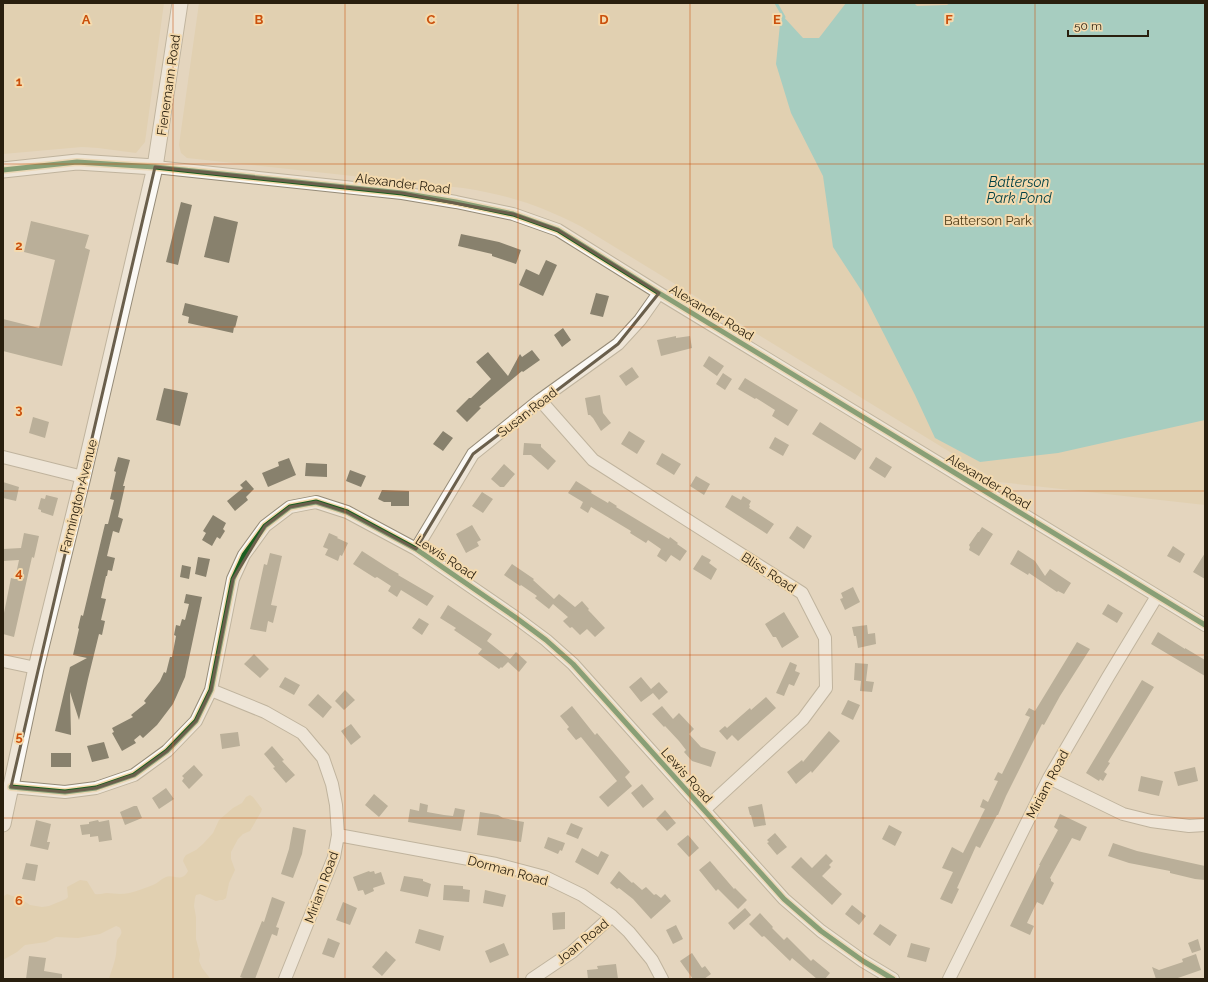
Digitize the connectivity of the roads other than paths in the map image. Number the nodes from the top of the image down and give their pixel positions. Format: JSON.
{"nodes":[{"id":1,"x":180,"y":3,"type":"edge"},
{"id":2,"x":155,"y":168,"type":"junction"},
{"id":3,"x":3,"y":170,"type":"edge"},
{"id":4,"x":659,"y":293,"type":"junction"},
{"id":5,"x":540,"y":400,"type":"junction"},
{"id":6,"x":3,"y":457,"type":"edge"},
{"id":7,"x":83,"y":477,"type":"junction"},
{"id":8,"x":416,"y":549,"type":"junction"},
{"id":9,"x":1157,"y":596,"type":"junction"},
{"id":10,"x":1205,"y":625,"type":"edge"},
{"id":11,"x":3,"y":661,"type":"edge"},
{"id":12,"x":36,"y":668,"type":"junction"},
{"id":13,"x":211,"y":690,"type":"junction"},
{"id":14,"x":1049,"y":778,"type":"junction"},
{"id":15,"x":11,"y":787,"type":"junction"},
{"id":16,"x":704,"y":810,"type":"junction"},
{"id":17,"x":3,"y":824,"type":"edge"},
{"id":18,"x":1205,"y":825,"type":"edge"},
{"id":19,"x":338,"y":835,"type":"junction"},
{"id":20,"x":612,"y":916,"type":"junction"},
{"id":21,"x":285,"y":979,"type":"edge"},
{"id":22,"x":532,"y":979,"type":"edge"},
{"id":23,"x":662,"y":979,"type":"edge"},
{"id":24,"x":893,"y":979,"type":"edge"},
{"id":25,"x":949,"y":979,"type":"edge"}],
"edges":[{"from":1,"to":2,"type":"main road","name":"Fienemann Road"},
{"from":2,"to":3,"type":"main road"},
{"from":2,"to":4,"type":"street","name":"Alexander Road"},
{"from":2,"to":7,"type":"main road","name":"Farmington Avenue"},
{"from":4,"to":5,"type":"street","name":"Susan Road"},
{"from":4,"to":9,"type":"street","name":"Alexander Road"},
{"from":5,"to":8,"type":"street","name":"Susan Road"},
{"from":5,"to":16,"type":"street","name":"Bliss Road"},
{"from":6,"to":7,"type":"street"},
{"from":7,"to":12,"type":"main road","name":"Farmington Avenue"},
{"from":8,"to":13,"type":"street","name":"Lewis Road"},
{"from":8,"to":16,"type":"street","name":"Lewis Road"},
{"from":9,"to":10,"type":"street","name":"Alexander Road"},
{"from":9,"to":14,"type":"street","name":"Miriam Road"},
{"from":11,"to":12,"type":"street"},
{"from":12,"to":15,"type":"main road","name":"Farmington Avenue"},
{"from":13,"to":15,"type":"street","name":"Lewis Road"},
{"from":13,"to":19,"type":"street","name":"Miriam Road"},
{"from":14,"to":18,"type":"street"},
{"from":14,"to":25,"type":"street","name":"Miriam Road"},
{"from":15,"to":17,"type":"main road","name":"Farmington Avenue"},
{"from":16,"to":24,"type":"street","name":"Lewis Road"},
{"from":19,"to":20,"type":"street","name":"Dorman Road"},
{"from":19,"to":21,"type":"street","name":"Miriam Road"},
{"from":20,"to":22,"type":"street","name":"Joan Road"},
{"from":20,"to":23,"type":"street","name":"Dorman Road"}]}
